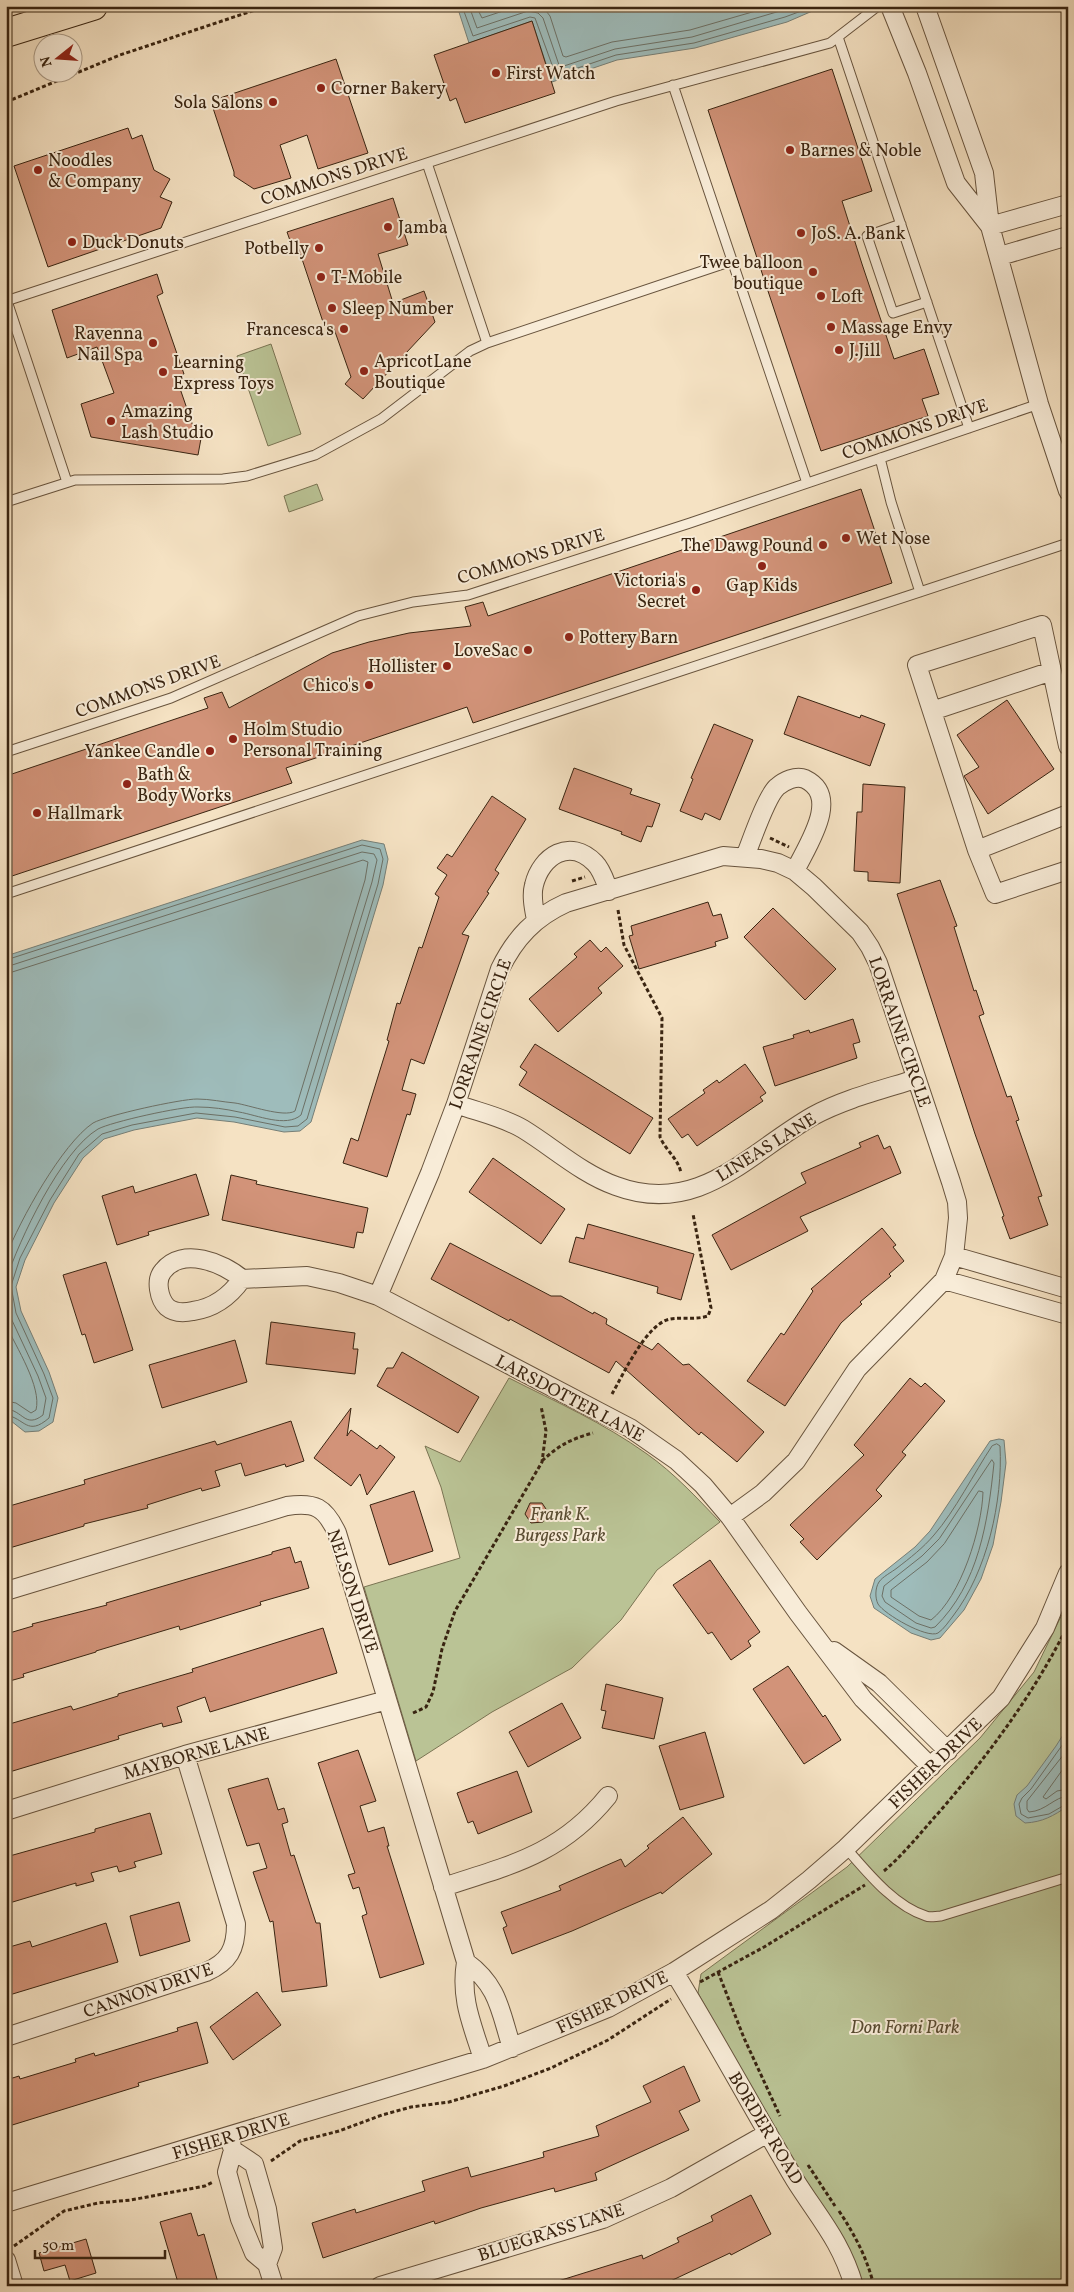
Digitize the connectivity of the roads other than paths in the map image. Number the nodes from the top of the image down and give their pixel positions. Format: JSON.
{"nodes":[{"id":1,"x":93,"y":6,"type":"edge"},
{"id":2,"x":878,"y":6,"type":"edge"},
{"id":3,"x":890,"y":6,"type":"edge"},
{"id":4,"x":924,"y":6,"type":"edge"},
{"id":5,"x":6,"y":34,"type":"edge"},
{"id":6,"x":838,"y":37,"type":"junction"},
{"id":7,"x":673,"y":85,"type":"junction"},
{"id":8,"x":427,"y":163,"type":"junction"},
{"id":9,"x":1068,"y":204,"type":"edge"},
{"id":10,"x":901,"y":224,"type":"junction"},
{"id":11,"x":990,"y":226,"type":"junction"},
{"id":12,"x":1068,"y":236,"type":"edge"},
{"id":13,"x":1000,"y":256,"type":"junction"},
{"id":14,"x":732,"y":261,"type":"junction"},
{"id":15,"x":7,"y":301,"type":"edge"},
{"id":16,"x":927,"y":302,"type":"junction"},
{"id":17,"x":487,"y":343,"type":"junction"},
{"id":18,"x":1039,"y":404,"type":"junction"},
{"id":19,"x":969,"y":428,"type":"junction"},
{"id":20,"x":880,"y":458,"type":"junction"},
{"id":21,"x":67,"y":482,"type":"junction"},
{"id":22,"x":807,"y":483,"type":"junction"},
{"id":23,"x":1068,"y":491,"type":"edge"},
{"id":24,"x":6,"y":502,"type":"edge"},
{"id":25,"x":1068,"y":542,"type":"edge"},
{"id":26,"x":920,"y":592,"type":"junction"},
{"id":27,"x":1052,"y":670,"type":"junction"},
{"id":28,"x":932,"y":711,"type":"junction"},
{"id":29,"x":1068,"y":746,"type":"edge"},
{"id":30,"x":6,"y":752,"type":"edge"},
{"id":31,"x":1068,"y":814,"type":"edge"},
{"id":32,"x":977,"y":850,"type":"junction"},
{"id":33,"x":745,"y":857,"type":"junction"},
{"id":34,"x":1068,"y":870,"type":"edge"},
{"id":35,"x":795,"y":871,"type":"junction"},
{"id":36,"x":609,"y":890,"type":"junction"},
{"id":37,"x":6,"y":894,"type":"edge"},
{"id":38,"x":536,"y":920,"type":"junction"},
{"id":39,"x":916,"y":1079,"type":"junction"},
{"id":40,"x":456,"y":1104,"type":"junction"},
{"id":41,"x":954,"y":1256,"type":"junction"},
{"id":42,"x":242,"y":1279,"type":"dead end"},
{"id":43,"x":944,"y":1280,"type":"junction"},
{"id":44,"x":1068,"y":1289,"type":"edge"},
{"id":45,"x":378,"y":1296,"type":"junction"},
{"id":46,"x":1068,"y":1315,"type":"edge"},
{"id":47,"x":730,"y":1517,"type":"junction"},
{"id":48,"x":1068,"y":1573,"type":"edge"},
{"id":49,"x":6,"y":1591,"type":"edge"},
{"id":50,"x":820,"y":1641,"type":"junction"},
{"id":51,"x":388,"y":1700,"type":"junction"},
{"id":52,"x":948,"y":1750,"type":"junction"},
{"id":53,"x":185,"y":1755,"type":"junction"},
{"id":54,"x":931,"y":1767,"type":"junction"},
{"id":55,"x":608,"y":1796,"type":"dead end"},
{"id":56,"x":6,"y":1811,"type":"edge"},
{"id":57,"x":846,"y":1848,"type":"junction"},
{"id":58,"x":1068,"y":1877,"type":"edge"},
{"id":59,"x":443,"y":1887,"type":"junction"},
{"id":60,"x":466,"y":1962,"type":"junction"},
{"id":61,"x":674,"y":1972,"type":"junction"},
{"id":62,"x":6,"y":2037,"type":"edge"},
{"id":63,"x":512,"y":2048,"type":"junction"},
{"id":64,"x":483,"y":2059,"type":"junction"},
{"id":65,"x":768,"y":2133,"type":"junction"},
{"id":66,"x":231,"y":2144,"type":"junction"},
{"id":67,"x":6,"y":2203,"type":"edge"},
{"id":68,"x":10,"y":2253,"type":"edge"},
{"id":69,"x":267,"y":2264,"type":"junction"},
{"id":70,"x":14,"y":2286,"type":"edge"},
{"id":71,"x":274,"y":2286,"type":"edge"},
{"id":72,"x":380,"y":2286,"type":"edge"},
{"id":73,"x":854,"y":2286,"type":"edge"}],
"edges":[{"from":1,"to":5,"type":"main road"},
{"from":2,"to":6,"type":"lane","name":"COMMONS DRIVE"},
{"from":3,"to":11,"type":"street"},
{"from":4,"to":11,"type":"street"},
{"from":6,"to":7,"type":"lane","name":"COMMONS DRIVE"},
{"from":6,"to":10,"type":"lane"},
{"from":7,"to":8,"type":"lane","name":"COMMONS DRIVE"},
{"from":7,"to":14,"type":"lane"},
{"from":8,"to":15,"type":"lane","name":"COMMONS DRIVE"},
{"from":8,"to":17,"type":"lane"},
{"from":9,"to":11,"type":"street"},
{"from":10,"to":16,"type":"lane"},
{"from":10,"to":16,"type":"lane"},
{"from":11,"to":13,"type":"street"},
{"from":12,"to":13,"type":"street"},
{"from":13,"to":18,"type":"street"},
{"from":14,"to":17,"type":"lane"},
{"from":14,"to":22,"type":"lane"},
{"from":15,"to":21,"type":"lane"},
{"from":16,"to":19,"type":"lane"},
{"from":17,"to":21,"type":"lane"},
{"from":18,"to":19,"type":"lane","name":"COMMONS DRIVE"},
{"from":18,"to":23,"type":"street"},
{"from":19,"to":20,"type":"lane","name":"COMMONS DRIVE"},
{"from":20,"to":22,"type":"lane","name":"COMMONS DRIVE"},
{"from":20,"to":26,"type":"lane"},
{"from":21,"to":24,"type":"lane"},
{"from":22,"to":30,"type":"lane","name":"COMMONS DRIVE"},
{"from":25,"to":26,"type":"lane"},
{"from":26,"to":37,"type":"lane"},
{"from":27,"to":28,"type":"street"},
{"from":27,"to":28,"type":"street"},
{"from":27,"to":29,"type":"street"},
{"from":28,"to":32,"type":"street"},
{"from":31,"to":32,"type":"street"},
{"from":32,"to":34,"type":"street"},
{"from":33,"to":35,"type":"street","name":"LORRAINE CIRCLE"},
{"from":33,"to":35,"type":"street"},
{"from":33,"to":36,"type":"street","name":"LORRAINE CIRCLE"},
{"from":35,"to":39,"type":"street","name":"LORRAINE CIRCLE"},
{"from":36,"to":38,"type":"street","name":"LORRAINE CIRCLE"},
{"from":36,"to":38,"type":"street"},
{"from":38,"to":40,"type":"street","name":"LORRAINE CIRCLE"},
{"from":39,"to":40,"type":"street","name":"LINEAS LANE"},
{"from":39,"to":41,"type":"street","name":"LORRAINE CIRCLE"},
{"from":40,"to":45,"type":"street","name":"LORRAINE CIRCLE"},
{"from":41,"to":43,"type":"street","name":"LORRAINE CIRCLE"},
{"from":41,"to":44,"type":"street"},
{"from":42,"to":45,"type":"street","name":"LARSDOTTER LANE"},
{"from":43,"to":46,"type":"street"},
{"from":43,"to":47,"type":"street","name":"LORRAINE CIRCLE"},
{"from":45,"to":47,"type":"street","name":"LARSDOTTER LANE"},
{"from":47,"to":50,"type":"street","name":"LARSDOTTER LANE"},
{"from":48,"to":52,"type":"street","name":"FISHER DRIVE"},
{"from":49,"to":51,"type":"street","name":"NELSON DRIVE"},
{"from":50,"to":52,"type":"street","name":"LARSDOTTER LANE"},
{"from":50,"to":54,"type":"street","name":"LARSDOTTER LANE"},
{"from":51,"to":53,"type":"street","name":"MAYBORNE LANE"},
{"from":51,"to":59,"type":"street","name":"NELSON DRIVE"},
{"from":52,"to":54,"type":"street","name":"FISHER DRIVE"},
{"from":53,"to":56,"type":"street","name":"MAYBORNE LANE"},
{"from":53,"to":62,"type":"street","name":"CANNON DRIVE"},
{"from":54,"to":57,"type":"street","name":"FISHER DRIVE"},
{"from":55,"to":59,"type":"street"},
{"from":57,"to":58,"type":"lane"},
{"from":57,"to":61,"type":"street","name":"FISHER DRIVE"},
{"from":59,"to":60,"type":"street","name":"NELSON DRIVE"},
{"from":60,"to":63,"type":"street"},
{"from":60,"to":64,"type":"street","name":"NELSON DRIVE"},
{"from":61,"to":63,"type":"street","name":"FISHER DRIVE"},
{"from":61,"to":65,"type":"street","name":"BORDER ROAD"},
{"from":63,"to":64,"type":"street","name":"FISHER DRIVE"},
{"from":64,"to":66,"type":"street","name":"FISHER DRIVE"},
{"from":65,"to":72,"type":"street","name":"BLUEGRASS LANE"},
{"from":65,"to":73,"type":"street","name":"BORDER ROAD"},
{"from":66,"to":67,"type":"street","name":"FISHER DRIVE"},
{"from":66,"to":69,"type":"street"},
{"from":66,"to":69,"type":"street"},
{"from":68,"to":70,"type":"street"},
{"from":69,"to":71,"type":"street"}]}
